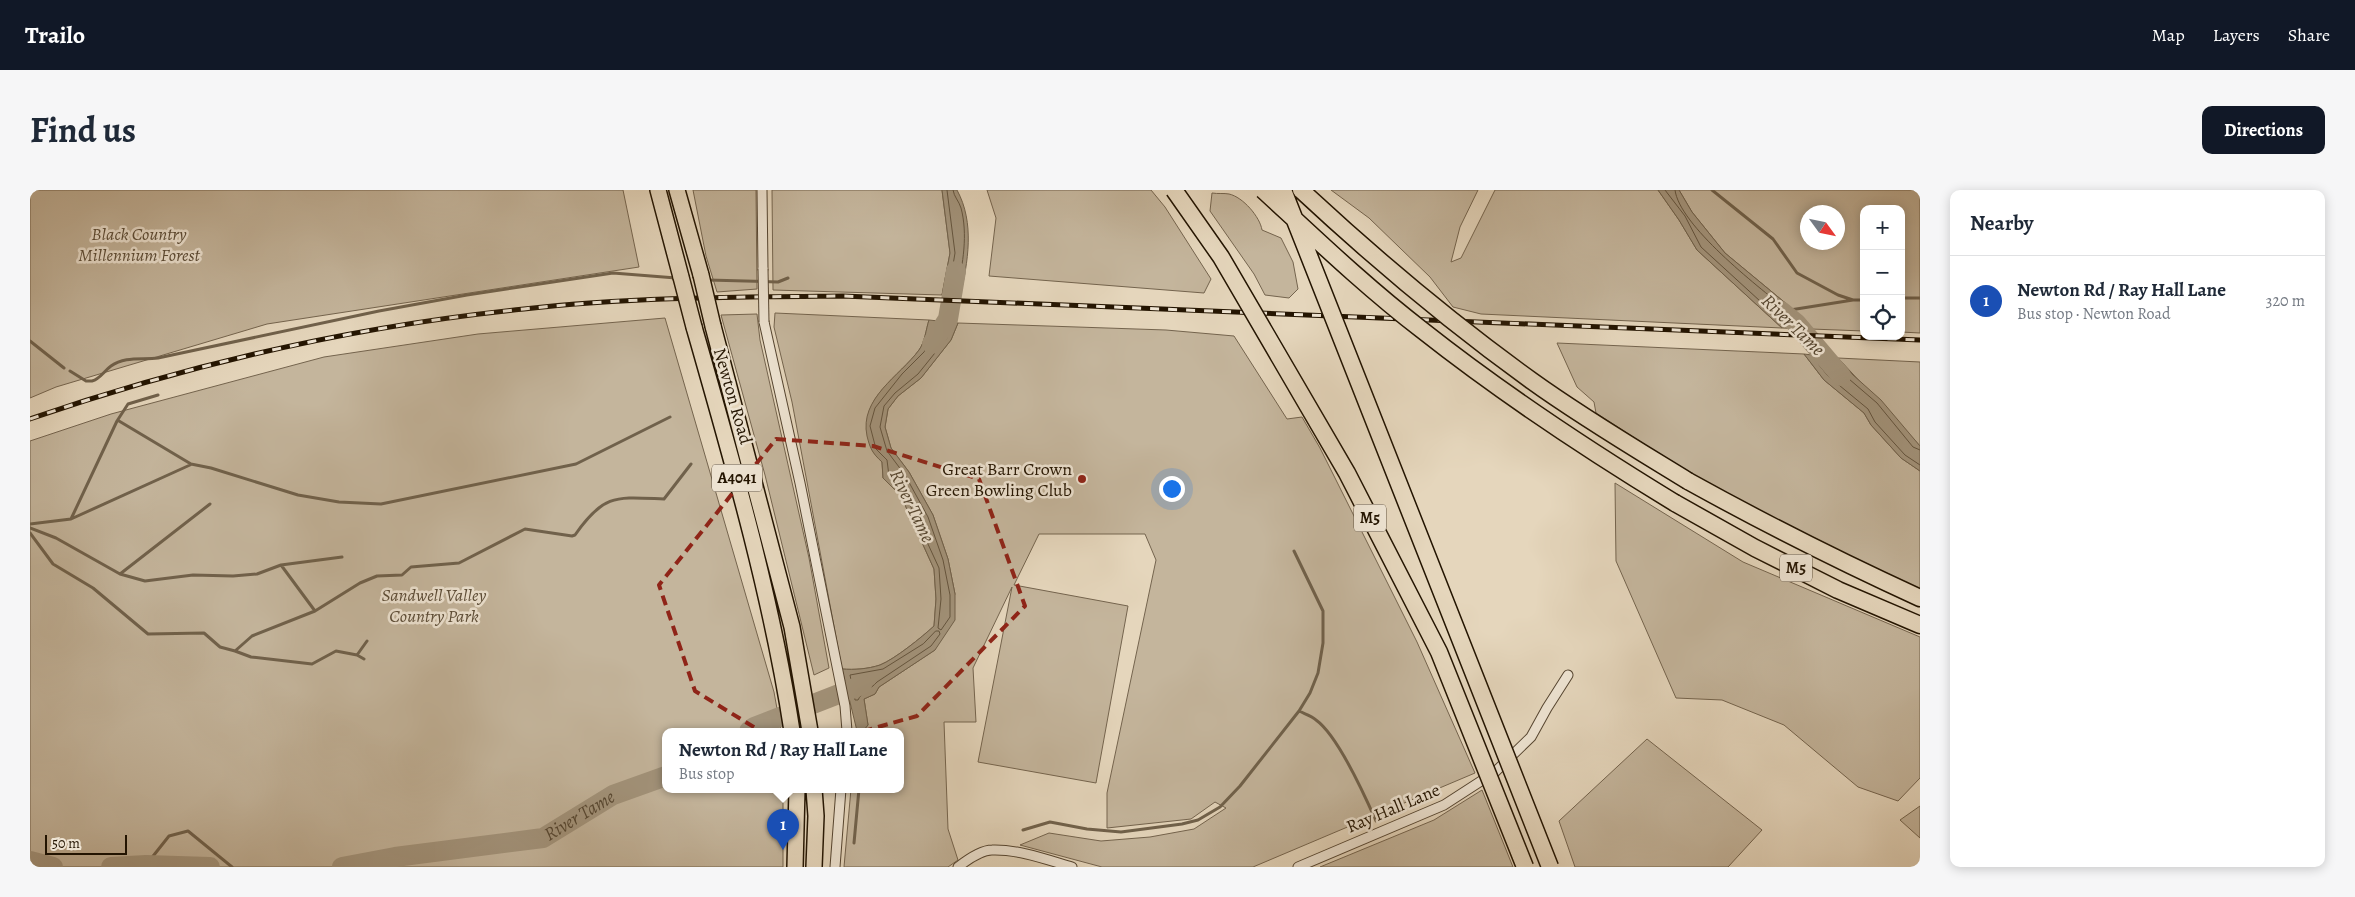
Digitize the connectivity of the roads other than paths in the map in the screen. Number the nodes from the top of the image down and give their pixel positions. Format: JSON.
{"nodes":[{"id":1,"x":658,"y":190,"type":"edge"},
{"id":2,"x":677,"y":190,"type":"edge"},
{"id":3,"x":762,"y":190,"type":"edge"},
{"id":4,"x":1174,"y":190,"type":"edge"},
{"id":5,"x":1263,"y":190,"type":"edge"},
{"id":6,"x":1283,"y":190,"type":"edge"},
{"id":7,"x":1301,"y":190,"type":"edge"},
{"id":8,"x":1920,"y":598,"type":"edge"},
{"id":9,"x":1920,"y":625,"type":"edge"},
{"id":10,"x":1568,"y":675,"type":"dead end"},
{"id":11,"x":792,"y":728,"type":"edge"},
{"id":12,"x":809,"y":728,"type":"edge"},
{"id":13,"x":847,"y":728,"type":"edge"},
{"id":14,"x":797,"y":793,"type":"edge"},
{"id":15,"x":814,"y":793,"type":"edge"},
{"id":16,"x":842,"y":793,"type":"edge"},
{"id":17,"x":795,"y":867,"type":"edge"},
{"id":18,"x":814,"y":867,"type":"edge"},
{"id":19,"x":835,"y":867,"type":"edge"},
{"id":20,"x":958,"y":867,"type":"edge"},
{"id":21,"x":1072,"y":867,"type":"edge"},
{"id":22,"x":1298,"y":867,"type":"edge"},
{"id":23,"x":1525,"y":867,"type":"edge"},
{"id":24,"x":1550,"y":867,"type":"edge"}],
"edges":[{"from":1,"to":11,"type":"highway","name":"Newton Road","number":"A4041","bridge":true},
{"from":2,"to":12,"type":"highway","name":"Newton Road","number":"A4041","bridge":true},
{"from":3,"to":13,"type":"street","bridge":true},
{"from":4,"to":23,"type":"highway","number":"M5","bridge":true},
{"from":5,"to":9,"type":"highway","number":"M5","bridge":true},
{"from":6,"to":24,"type":"highway","number":"M5","bridge":true},
{"from":7,"to":8,"type":"highway","number":"M5","bridge":true},
{"from":10,"to":22,"type":"street","name":"Ray Hall Lane"},
{"from":14,"to":17,"type":"highway"},
{"from":15,"to":18,"type":"highway"},
{"from":16,"to":19,"type":"street"},
{"from":20,"to":21,"type":"street"}]}
